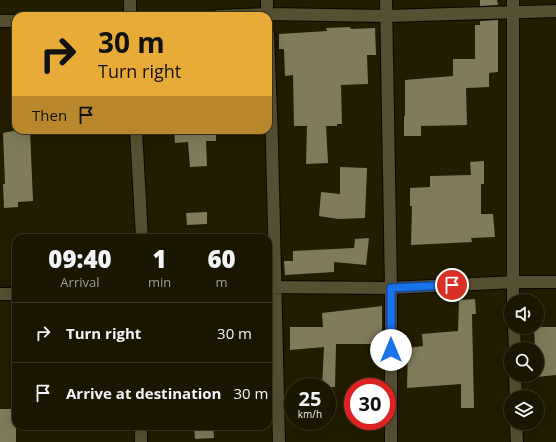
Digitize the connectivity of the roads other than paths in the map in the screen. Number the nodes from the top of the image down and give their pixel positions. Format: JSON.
{"nodes":[{"id":1,"x":130,"y":0,"type":"edge"},
{"id":2,"x":267,"y":0,"type":"edge"},
{"id":3,"x":386,"y":0,"type":"edge"},
{"id":4,"x":512,"y":0,"type":"edge"},
{"id":5,"x":556,"y":11,"type":"edge"},
{"id":6,"x":130,"y":12,"type":"edge"},
{"id":7,"x":267,"y":12,"type":"edge"},
{"id":8,"x":513,"y":13,"type":"junction"},
{"id":9,"x":272,"y":15,"type":"edge"},
{"id":10,"x":387,"y":16,"type":"junction"},
{"id":11,"x":0,"y":21,"type":"edge"},
{"id":12,"x":12,"y":21,"type":"edge"},
{"id":13,"x":136,"y":134,"type":"edge"},
{"id":14,"x":272,"y":134,"type":"edge"},
{"id":15,"x":142,"y":234,"type":"edge"},
{"id":16,"x":271,"y":234,"type":"edge"},
{"id":17,"x":513,"y":282,"type":"junction"},
{"id":18,"x":556,"y":282,"type":"edge"},
{"id":19,"x":272,"y":287,"type":"edge"},
{"id":20,"x":391,"y":288,"type":"junction"},
{"id":21,"x":0,"y":294,"type":"edge"},
{"id":22,"x":12,"y":294,"type":"edge"},
{"id":23,"x":513,"y":294,"type":"edge"},
{"id":24,"x":272,"y":306,"type":"edge"},
{"id":25,"x":141,"y":430,"type":"edge"},
{"id":26,"x":516,"y":430,"type":"edge"},
{"id":27,"x":141,"y":442,"type":"edge"},
{"id":28,"x":279,"y":442,"type":"edge"},
{"id":29,"x":391,"y":442,"type":"edge"},
{"id":30,"x":517,"y":442,"type":"edge"}],
"edges":[{"from":1,"to":6,"type":"street"},
{"from":2,"to":7,"type":"street"},
{"from":3,"to":10,"type":"street"},
{"from":4,"to":8,"type":"street"},
{"from":5,"to":8,"type":"street"},
{"from":8,"to":10,"type":"street"},
{"from":8,"to":17,"type":"street"},
{"from":9,"to":10,"type":"street"},
{"from":10,"to":20,"type":"street"},
{"from":11,"to":12,"type":"street"},
{"from":13,"to":15,"type":"street"},
{"from":14,"to":16,"type":"street"},
{"from":17,"to":18,"type":"street"},
{"from":17,"to":20,"type":"street"},
{"from":17,"to":23,"type":"street"},
{"from":19,"to":20,"type":"street"},
{"from":20,"to":29,"type":"street"},
{"from":21,"to":22,"type":"street"},
{"from":24,"to":28,"type":"street"},
{"from":25,"to":27,"type":"street"},
{"from":26,"to":30,"type":"street"}]}
